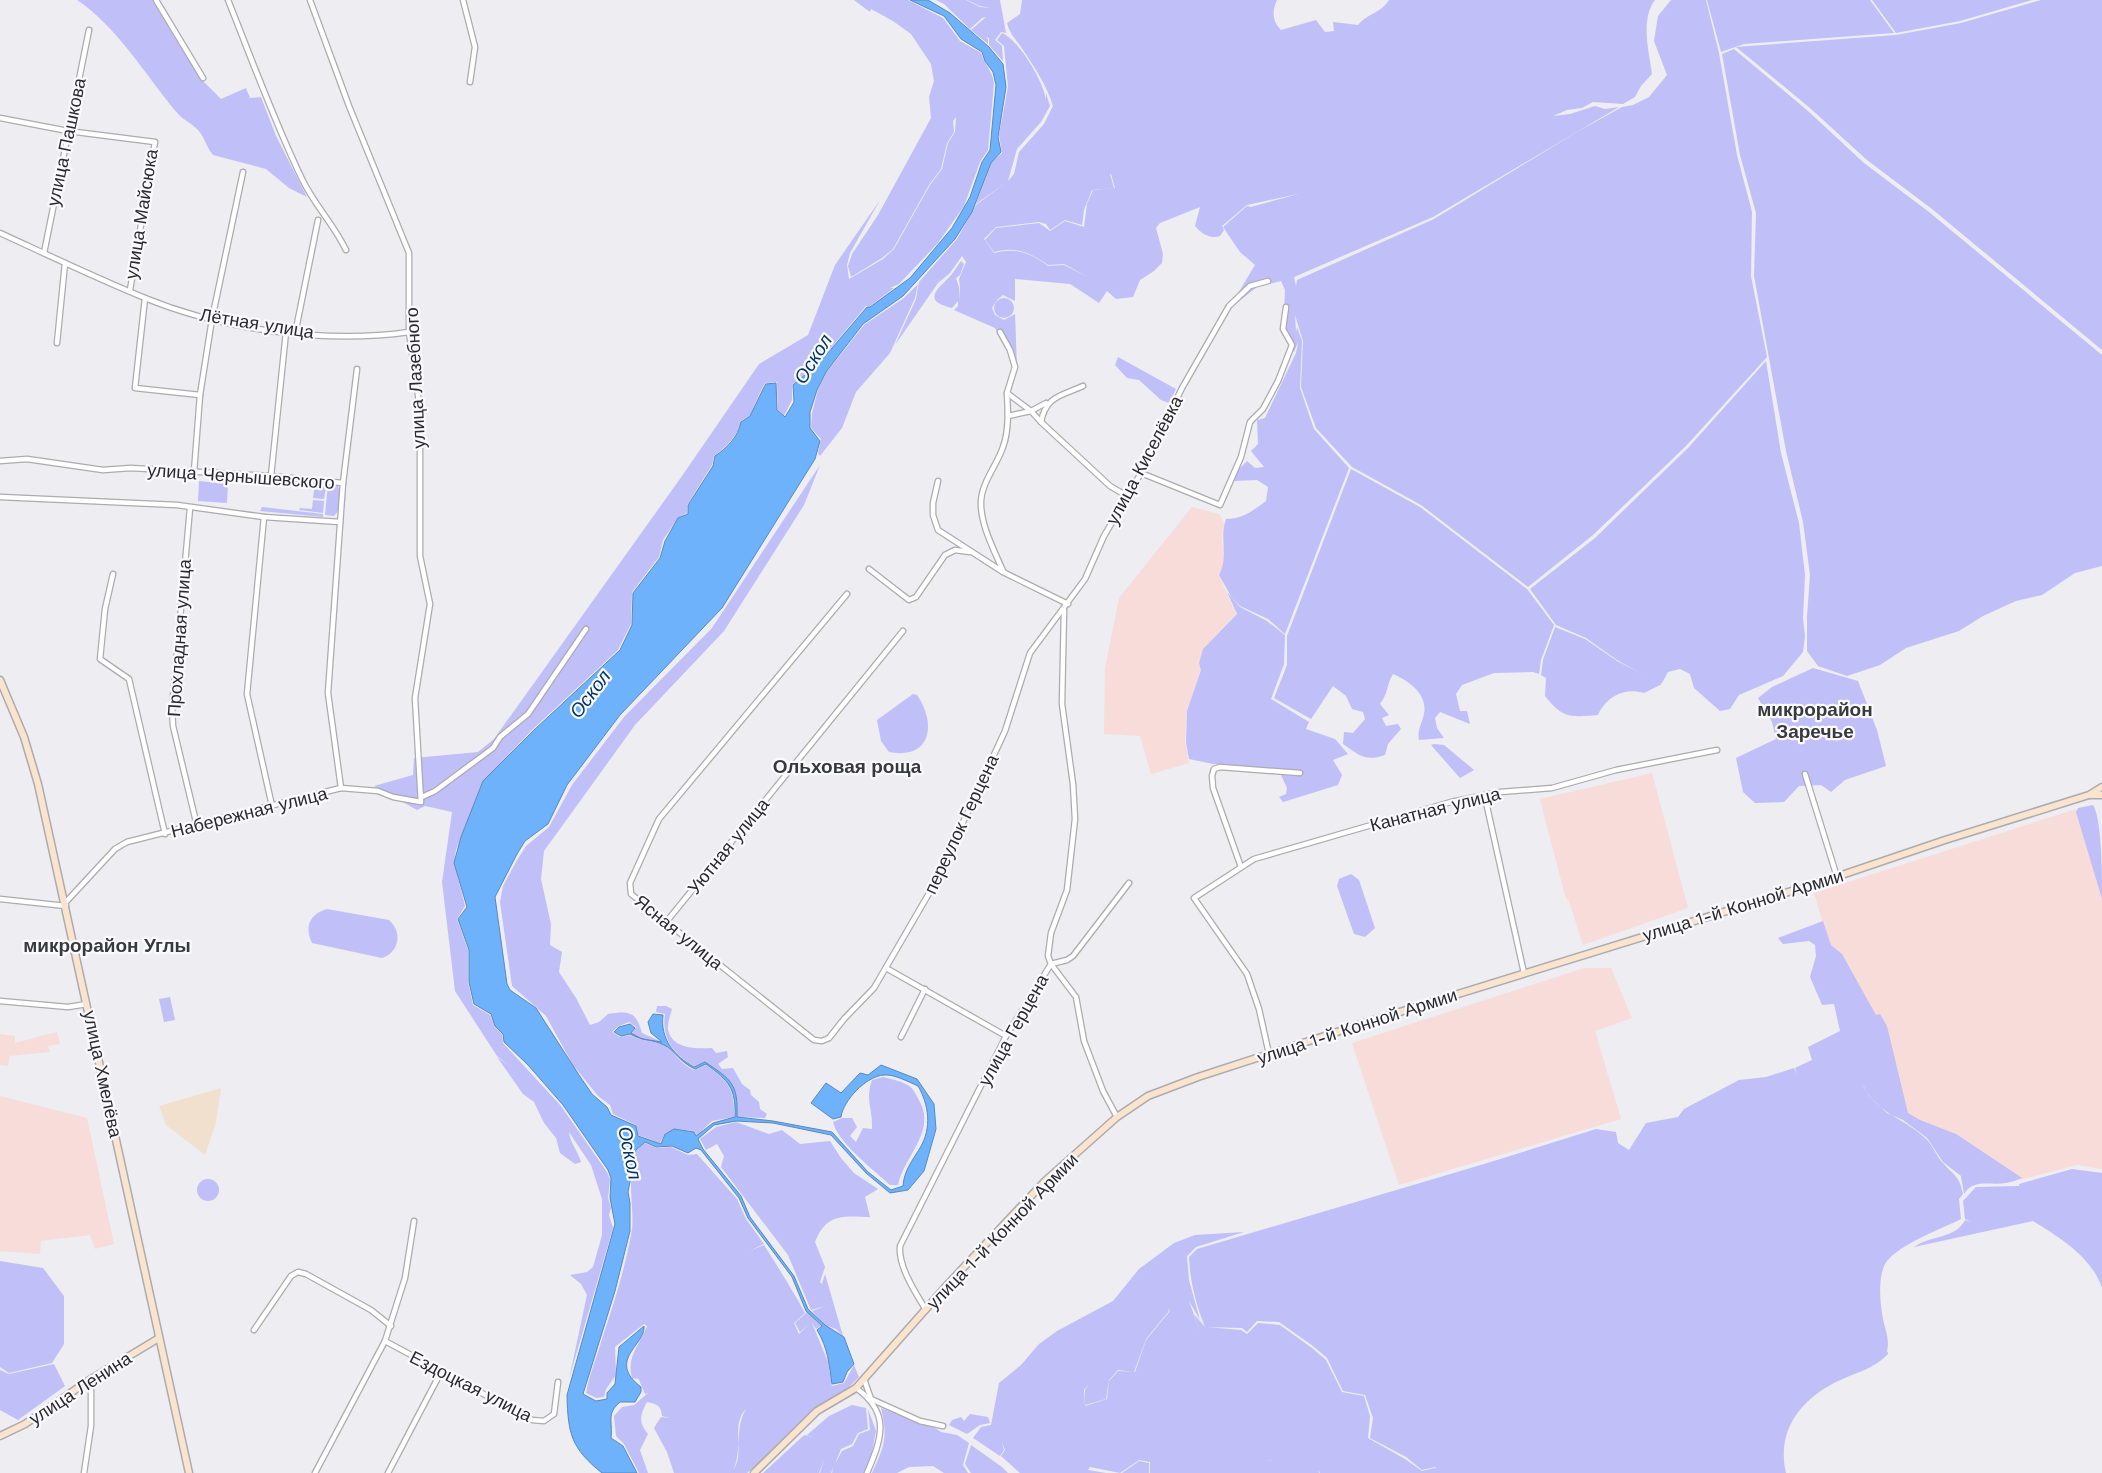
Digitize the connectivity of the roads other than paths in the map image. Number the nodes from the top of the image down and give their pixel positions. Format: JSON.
{"nodes":[{"id":1,"x":156,"y":0,"type":"edge"},
{"id":2,"x":228,"y":0,"type":"edge"},
{"id":3,"x":310,"y":0,"type":"edge"},
{"id":4,"x":463,"y":0,"type":"edge"},
{"id":5,"x":89,"y":30,"type":"dead end"},
{"id":6,"x":203,"y":78,"type":"dead end"},
{"id":7,"x":470,"y":82,"type":"dead end"},
{"id":8,"x":0,"y":118,"type":"edge"},
{"id":9,"x":68,"y":131,"type":"junction"},
{"id":10,"x":243,"y":172,"type":"dead end"},
{"id":11,"x":318,"y":220,"type":"dead end"},
{"id":12,"x":0,"y":233,"type":"edge"},
{"id":13,"x":346,"y":250,"type":"dead end"},
{"id":14,"x":44,"y":253,"type":"junction"},
{"id":15,"x":65,"y":263,"type":"junction"},
{"id":16,"x":1268,"y":281,"type":"dead end"},
{"id":17,"x":130,"y":290,"type":"junction"},
{"id":18,"x":145,"y":298,"type":"junction"},
{"id":19,"x":1286,"y":307,"type":"dead end"},
{"id":20,"x":212,"y":319,"type":"junction"},
{"id":21,"x":286,"y":332,"type":"junction"},
{"id":22,"x":409,"y":332,"type":"junction"},
{"id":23,"x":1000,"y":332,"type":"dead end"},
{"id":24,"x":294,"y":334,"type":"junction"},
{"id":25,"x":57,"y":343,"type":"dead end"},
{"id":26,"x":357,"y":369,"type":"dead end"},
{"id":27,"x":1083,"y":386,"type":"dead end"},
{"id":28,"x":1007,"y":394,"type":"junction"},
{"id":29,"x":200,"y":395,"type":"junction"},
{"id":30,"x":1048,"y":402,"type":"junction"},
{"id":31,"x":1032,"y":410,"type":"junction"},
{"id":32,"x":1008,"y":416,"type":"junction"},
{"id":33,"x":1041,"y":422,"type":"junction"},
{"id":34,"x":0,"y":461,"type":"edge"},
{"id":35,"x":194,"y":472,"type":"junction"},
{"id":36,"x":1141,"y":472,"type":"junction"},
{"id":37,"x":271,"y":476,"type":"junction"},
{"id":38,"x":938,"y":481,"type":"dead end"},
{"id":39,"x":343,"y":483,"type":"junction"},
{"id":40,"x":1126,"y":496,"type":"junction"},
{"id":41,"x":0,"y":497,"type":"edge"},
{"id":42,"x":190,"y":508,"type":"junction"},
{"id":43,"x":264,"y":517,"type":"junction"},
{"id":44,"x":340,"y":522,"type":"junction"},
{"id":45,"x":972,"y":553,"type":"junction"},
{"id":46,"x":869,"y":569,"type":"dead end"},
{"id":47,"x":1003,"y":572,"type":"junction"},
{"id":48,"x":113,"y":574,"type":"dead end"},
{"id":49,"x":847,"y":594,"type":"dead end"},
{"id":50,"x":1068,"y":604,"type":"junction"},
{"id":51,"x":1064,"y":610,"type":"junction"},
{"id":52,"x":586,"y":629,"type":"dead end"},
{"id":53,"x":903,"y":632,"type":"dead end"},
{"id":54,"x":1030,"y":653,"type":"joint"},
{"id":55,"x":0,"y":680,"type":"edge"},
{"id":56,"x":1717,"y":750,"type":"dead end"},
{"id":57,"x":1300,"y":773,"type":"dead end"},
{"id":58,"x":1805,"y":774,"type":"dead end"},
{"id":59,"x":2102,"y":787,"type":"edge"},
{"id":60,"x":341,"y":788,"type":"junction"},
{"id":61,"x":1488,"y":794,"type":"junction"},
{"id":62,"x":2089,"y":795,"type":"junction"},
{"id":63,"x":2102,"y":796,"type":"edge"},
{"id":64,"x":422,"y":800,"type":"junction"},
{"id":65,"x":272,"y":806,"type":"junction"},
{"id":66,"x":197,"y":826,"type":"junction"},
{"id":67,"x":165,"y":834,"type":"junction"},
{"id":68,"x":1241,"y":867,"type":"junction"},
{"id":69,"x":1837,"y":877,"type":"junction"},
{"id":70,"x":1129,"y":883,"type":"dead end"},
{"id":71,"x":0,"y":899,"type":"edge"},
{"id":72,"x":66,"y":904,"type":"junction"},
{"id":73,"x":667,"y":921,"type":"junction"},
{"id":74,"x":1051,"y":964,"type":"junction"},
{"id":75,"x":886,"y":968,"type":"junction"},
{"id":76,"x":1524,"y":973,"type":"junction"},
{"id":77,"x":874,"y":988,"type":"joint"},
{"id":78,"x":925,"y":989,"type":"junction"},
{"id":79,"x":0,"y":1001,"type":"edge"},
{"id":80,"x":87,"y":1004,"type":"junction"},
{"id":81,"x":1006,"y":1036,"type":"junction"},
{"id":82,"x":901,"y":1037,"type":"dead end"},
{"id":83,"x":1269,"y":1054,"type":"junction"},
{"id":84,"x":1117,"y":1117,"type":"junction"},
{"id":85,"x":414,"y":1221,"type":"dead end"},
{"id":86,"x":926,"y":1310,"type":"junction"},
{"id":87,"x":391,"y":1326,"type":"junction"},
{"id":88,"x":254,"y":1330,"type":"dead end"},
{"id":89,"x":159,"y":1338,"type":"junction"},
{"id":90,"x":385,"y":1341,"type":"junction"},
{"id":91,"x":441,"y":1372,"type":"junction"},
{"id":92,"x":91,"y":1379,"type":"junction"},
{"id":93,"x":864,"y":1380,"type":"junction"},
{"id":94,"x":558,"y":1382,"type":"dead end"},
{"id":95,"x":856,"y":1388,"type":"junction"},
{"id":96,"x":871,"y":1399,"type":"junction"},
{"id":97,"x":944,"y":1426,"type":"dead end"},
{"id":98,"x":0,"y":1436,"type":"edge"},
{"id":99,"x":84,"y":1473,"type":"edge"},
{"id":100,"x":189,"y":1473,"type":"edge"},
{"id":101,"x":315,"y":1473,"type":"edge"},
{"id":102,"x":388,"y":1473,"type":"edge"},
{"id":103,"x":754,"y":1473,"type":"edge"},
{"id":104,"x":867,"y":1473,"type":"edge"}],
"edges":[{"from":1,"to":6,"type":"street"},
{"from":2,"to":13,"type":"street"},
{"from":3,"to":22,"type":"street","name":"улица Лазебного"},
{"from":4,"to":7,"type":"street"},
{"from":5,"to":9,"type":"street","name":"улица Пашкова"},
{"from":8,"to":9,"type":"street","name":"улица Майсюка"},
{"from":9,"to":14,"type":"street","name":"улица Пашкова"},
{"from":9,"to":17,"type":"street","name":"улица Майсюка"},
{"from":10,"to":20,"type":"street"},
{"from":11,"to":24,"type":"street"},
{"from":12,"to":14,"type":"street","name":"Лётная улица"},
{"from":14,"to":15,"type":"street","name":"Лётная улица"},
{"from":15,"to":17,"type":"street","name":"Лётная улица"},
{"from":15,"to":25,"type":"street"},
{"from":16,"to":36,"type":"street","name":"улица Киселёвка"},
{"from":17,"to":18,"type":"street","name":"Лётная улица"},
{"from":18,"to":20,"type":"street","name":"Лётная улица"},
{"from":18,"to":29,"type":"street","name":"улица Майсюка"},
{"from":19,"to":36,"type":"street"},
{"from":20,"to":21,"type":"street","name":"Лётная улица"},
{"from":20,"to":29,"type":"street"},
{"from":21,"to":24,"type":"street","name":"Лётная улица"},
{"from":21,"to":37,"type":"street"},
{"from":22,"to":24,"type":"street","name":"Лётная улица"},
{"from":22,"to":64,"type":"street","name":"улица Лазебного"},
{"from":23,"to":28,"type":"street"},
{"from":26,"to":39,"type":"street"},
{"from":27,"to":30,"type":"street"},
{"from":28,"to":31,"type":"street"},
{"from":28,"to":32,"type":"street"},
{"from":29,"to":35,"type":"street"},
{"from":30,"to":31,"type":"street"},
{"from":30,"to":33,"type":"street"},
{"from":31,"to":32,"type":"street"},
{"from":31,"to":33,"type":"street"},
{"from":32,"to":47,"type":"street"},
{"from":33,"to":40,"type":"street"},
{"from":34,"to":35,"type":"street","name":"улица Чернышевского"},
{"from":35,"to":37,"type":"street","name":"улица Чернышевского"},
{"from":36,"to":40,"type":"street","name":"улица Киселёвка"},
{"from":37,"to":39,"type":"street","name":"улица Чернышевского"},
{"from":38,"to":45,"type":"street"},
{"from":39,"to":44,"type":"street","name":"улица Чернышевского"},
{"from":40,"to":50,"type":"street","name":"улица Киселёвка"},
{"from":41,"to":42,"type":"street","name":"улица Чернышевского"},
{"from":42,"to":43,"type":"street","name":"улица Чернышевского"},
{"from":42,"to":66,"type":"street","name":"Прохладная улица"},
{"from":43,"to":44,"type":"street","name":"улица Чернышевского"},
{"from":43,"to":65,"type":"street"},
{"from":44,"to":60,"type":"street","name":"Набережная улица"},
{"from":45,"to":46,"type":"street"},
{"from":45,"to":47,"type":"street"},
{"from":47,"to":50,"type":"street"},
{"from":48,"to":67,"type":"street"},
{"from":49,"to":73,"type":"street","name":"Ясная улица"},
{"from":50,"to":51,"type":"street","name":"улица Киселёвка"},
{"from":51,"to":54,"type":"street","name":"улица Киселёвка"},
{"from":51,"to":74,"type":"street","name":"улица Герцена"},
{"from":52,"to":64,"type":"street"},
{"from":53,"to":73,"type":"street","name":"Уютная улица"},
{"from":54,"to":75,"type":"street","name":"переулок Герцена"},
{"from":55,"to":72,"type":"main road","name":"улица Хмелёва"},
{"from":56,"to":61,"type":"street","name":"Канатная улица"},
{"from":57,"to":68,"type":"street"},
{"from":58,"to":69,"type":"street"},
{"from":59,"to":62,"type":"main road","name":"улица 1-й Конной Армии"},
{"from":60,"to":64,"type":"street"},
{"from":60,"to":65,"type":"street","name":"Набережная улица"},
{"from":61,"to":68,"type":"street","name":"Канатная улица"},
{"from":61,"to":76,"type":"street"},
{"from":62,"to":63,"type":"main road","name":"улица 1-й Конной Армии"},
{"from":62,"to":69,"type":"main road","name":"улица 1-й Конной Армии"},
{"from":65,"to":66,"type":"street","name":"Набережная улица"},
{"from":66,"to":67,"type":"street","name":"Набережная улица"},
{"from":67,"to":72,"type":"street","name":"Набережная улица"},
{"from":68,"to":83,"type":"street","name":"Канатная улица"},
{"from":69,"to":76,"type":"main road","name":"улица 1-й Конной Армии"},
{"from":70,"to":74,"type":"street"},
{"from":71,"to":72,"type":"street"},
{"from":72,"to":80,"type":"main road","name":"улица Хмелёва"},
{"from":73,"to":77,"type":"street","name":"Ясная улица"},
{"from":74,"to":81,"type":"street","name":"улица Герцена"},
{"from":74,"to":84,"type":"street"},
{"from":75,"to":77,"type":"street","name":"переулок Герцена"},
{"from":75,"to":78,"type":"street"},
{"from":76,"to":83,"type":"main road","name":"улица 1-й Конной Армии"},
{"from":78,"to":81,"type":"street"},
{"from":78,"to":82,"type":"street"},
{"from":79,"to":80,"type":"street"},
{"from":80,"to":89,"type":"main road","name":"улица Хмелёва"},
{"from":81,"to":86,"type":"street","name":"улица Герцена"},
{"from":83,"to":84,"type":"main road","name":"улица 1-й Конной Армии"},
{"from":84,"to":86,"type":"main road","name":"улица 1-й Конной Армии"},
{"from":85,"to":87,"type":"street"},
{"from":86,"to":93,"type":"main road","name":"улица 1-й Конной Армии"},
{"from":87,"to":88,"type":"street"},
{"from":87,"to":90,"type":"street"},
{"from":89,"to":92,"type":"main road","name":"улица Ленина"},
{"from":89,"to":100,"type":"main road","name":"улица Хмелёва"},
{"from":90,"to":91,"type":"street","name":"Ездоцкая улица"},
{"from":90,"to":101,"type":"street"},
{"from":91,"to":94,"type":"street","name":"Ездоцкая улица"},
{"from":91,"to":102,"type":"street"},
{"from":92,"to":98,"type":"main road","name":"улица Ленина"},
{"from":92,"to":99,"type":"street"},
{"from":93,"to":95,"type":"main road","name":"улица 1-й Конной Армии"},
{"from":93,"to":96,"type":"street"},
{"from":95,"to":96,"type":"street"},
{"from":95,"to":103,"type":"main road","name":"улица 1-й Конной Армии"},
{"from":96,"to":97,"type":"street"},
{"from":96,"to":104,"type":"street"}]}
